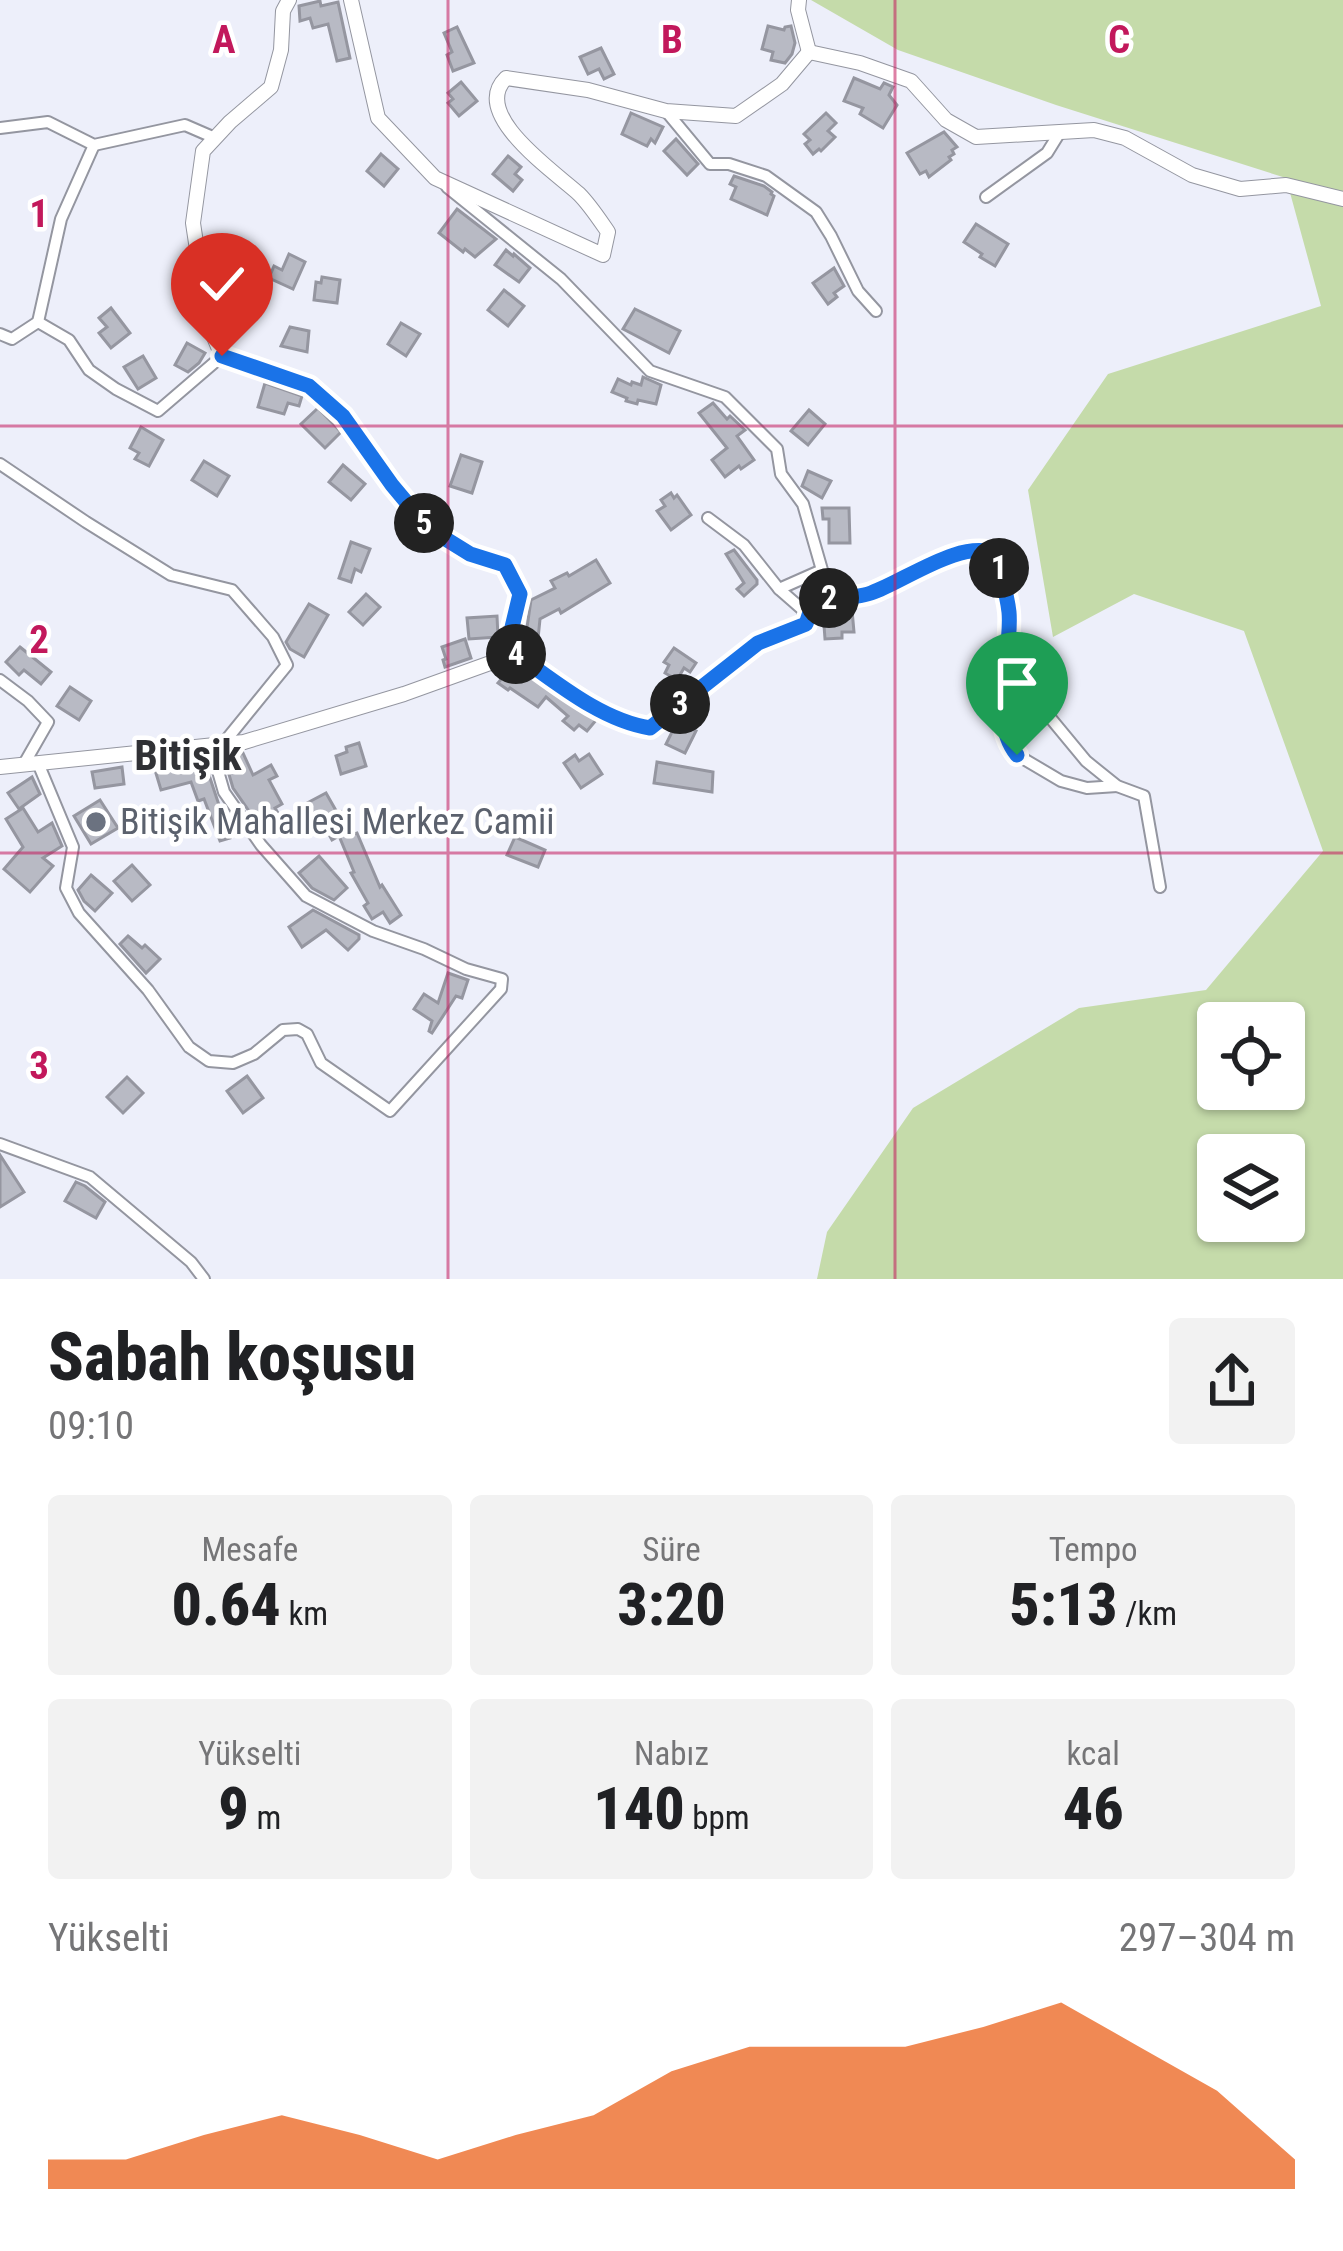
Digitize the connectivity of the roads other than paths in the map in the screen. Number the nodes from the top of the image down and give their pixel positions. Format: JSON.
{"nodes":[{"id":1,"x":289,"y":0,"type":"edge"},
{"id":2,"x":351,"y":0,"type":"edge"},
{"id":3,"x":799,"y":0,"type":"edge"},
{"id":4,"x":808,"y":52,"type":"junction"},
{"id":5,"x":666,"y":111,"type":"junction"},
{"id":6,"x":0,"y":128,"type":"edge"},
{"id":7,"x":1060,"y":132,"type":"junction"},
{"id":8,"x":215,"y":138,"type":"junction"},
{"id":9,"x":94,"y":145,"type":"junction"},
{"id":10,"x":435,"y":178,"type":"junction"},
{"id":11,"x":986,"y":197,"type":"dead end"},
{"id":12,"x":1343,"y":199,"type":"edge"},
{"id":13,"x":876,"y":311,"type":"dead end"},
{"id":14,"x":38,"y":322,"type":"junction"},
{"id":15,"x":0,"y":334,"type":"edge"},
{"id":16,"x":222,"y":356,"type":"junction"},
{"id":17,"x":0,"y":464,"type":"edge"},
{"id":18,"x":708,"y":518,"type":"dead end"},
{"id":19,"x":779,"y":589,"type":"junction"},
{"id":20,"x":806,"y":624,"type":"junction"},
{"id":21,"x":1006,"y":643,"type":"junction"},
{"id":22,"x":507,"y":648,"type":"junction"},
{"id":23,"x":0,"y":680,"type":"edge"},
{"id":24,"x":217,"y":746,"type":"junction"},
{"id":25,"x":31,"y":764,"type":"junction"},
{"id":26,"x":0,"y":767,"type":"edge"},
{"id":27,"x":1117,"y":786,"type":"junction"},
{"id":28,"x":1160,"y":887,"type":"dead end"},
{"id":29,"x":0,"y":1144,"type":"edge"},
{"id":30,"x":204,"y":1279,"type":"edge"}],
"edges":[{"from":1,"to":8,"type":"street"},
{"from":2,"to":10,"type":"street"},
{"from":3,"to":4,"type":"street"},
{"from":4,"to":5,"type":"street"},
{"from":4,"to":7,"type":"street"},
{"from":5,"to":10,"type":"street"},
{"from":5,"to":13,"type":"street"},
{"from":6,"to":9,"type":"street"},
{"from":7,"to":11,"type":"street"},
{"from":7,"to":12,"type":"street"},
{"from":8,"to":9,"type":"street"},
{"from":8,"to":16,"type":"street"},
{"from":9,"to":14,"type":"street"},
{"from":10,"to":19,"type":"street"},
{"from":14,"to":15,"type":"street"},
{"from":14,"to":16,"type":"street"},
{"from":16,"to":22,"type":"street"},
{"from":17,"to":24,"type":"street"},
{"from":18,"to":19,"type":"street"},
{"from":19,"to":20,"type":"street"},
{"from":20,"to":21,"type":"street"},
{"from":20,"to":22,"type":"street"},
{"from":21,"to":27,"type":"street"},
{"from":21,"to":27,"type":"street"},
{"from":22,"to":24,"type":"street"},
{"from":23,"to":25,"type":"street"},
{"from":24,"to":25,"type":"street"},
{"from":24,"to":25,"type":"street"},
{"from":25,"to":26,"type":"street"},
{"from":27,"to":28,"type":"street"},
{"from":29,"to":30,"type":"street"}]}
